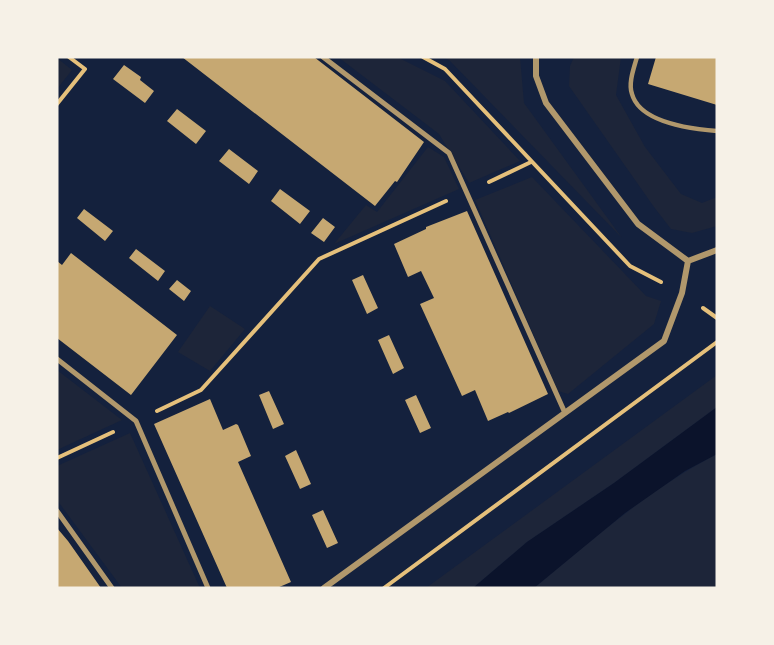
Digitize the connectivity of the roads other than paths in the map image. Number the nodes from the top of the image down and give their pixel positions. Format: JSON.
{"nodes":[{"id":1,"x":323,"y":57,"type":"edge"},
{"id":2,"x":536,"y":57,"type":"edge"},
{"id":3,"x":637,"y":57,"type":"edge"},
{"id":4,"x":717,"y":131,"type":"edge"},
{"id":5,"x":717,"y":250,"type":"edge"},
{"id":6,"x":688,"y":261,"type":"junction"},
{"id":7,"x":57,"y":359,"type":"edge"},
{"id":8,"x":565,"y":413,"type":"junction"},
{"id":9,"x":57,"y":511,"type":"edge"},
{"id":10,"x":112,"y":588,"type":"edge"},
{"id":11,"x":208,"y":588,"type":"edge"},
{"id":12,"x":324,"y":588,"type":"edge"}],
"edges":[{"from":1,"to":8,"type":"street"},
{"from":2,"to":6,"type":"street"},
{"from":3,"to":4,"type":"lane"},
{"from":5,"to":6,"type":"street"},
{"from":6,"to":8,"type":"street"},
{"from":7,"to":11,"type":"street"},
{"from":8,"to":12,"type":"street"},
{"from":9,"to":10,"type":"street"}]}
